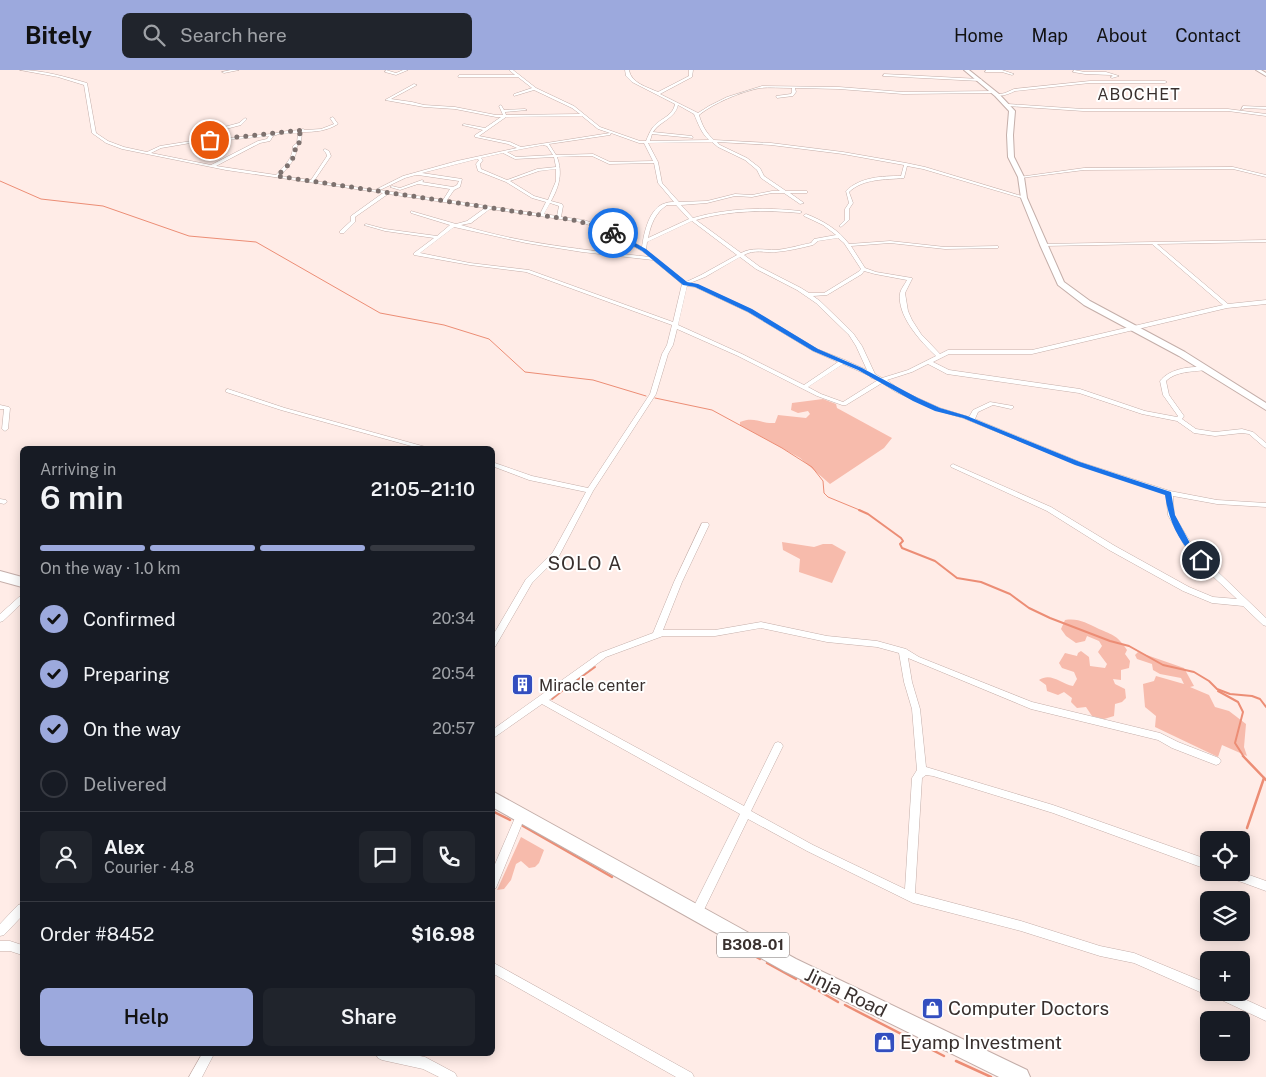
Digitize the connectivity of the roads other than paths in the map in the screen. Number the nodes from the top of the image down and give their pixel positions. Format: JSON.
{"nodes":[{"id":1,"x":22,"y":70,"type":"edge"},
{"id":2,"x":237,"y":70,"type":"edge"},
{"id":3,"x":406,"y":70,"type":"edge"},
{"id":4,"x":510,"y":70,"type":"edge"},
{"id":5,"x":627,"y":70,"type":"edge"},
{"id":6,"x":691,"y":70,"type":"edge"},
{"id":7,"x":966,"y":70,"type":"edge"},
{"id":8,"x":1015,"y":70,"type":"edge"},
{"id":9,"x":1052,"y":70,"type":"edge"},
{"id":10,"x":1057,"y":70,"type":"edge"},
{"id":11,"x":1076,"y":70,"type":"edge"},
{"id":12,"x":1258,"y":70,"type":"edge"},
{"id":13,"x":386,"y":71,"type":"edge"},
{"id":14,"x":986,"y":71,"type":"edge"},
{"id":15,"x":1002,"y":71,"type":"junction"},
{"id":16,"x":224,"y":72,"type":"dead end"},
{"id":17,"x":1083,"y":73,"type":"junction"},
{"id":18,"x":1012,"y":74,"type":"dead end"},
{"id":19,"x":884,"y":75,"type":"dead end"},
{"id":20,"x":1266,"y":75,"type":"edge"},
{"id":21,"x":459,"y":76,"type":"dead end"},
{"id":22,"x":517,"y":76,"type":"junction"},
{"id":23,"x":1112,"y":77,"type":"dead end"},
{"id":24,"x":980,"y":80,"type":"junction"},
{"id":25,"x":1084,"y":82,"type":"junction"},
{"id":26,"x":1165,"y":82,"type":"dead end"},
{"id":27,"x":415,"y":85,"type":"dead end"},
{"id":28,"x":793,"y":87,"type":"junction"},
{"id":29,"x":534,"y":89,"type":"junction"},
{"id":30,"x":542,"y":92,"type":"junction"},
{"id":31,"x":996,"y":93,"type":"junction"},
{"id":32,"x":657,"y":94,"type":"junction"},
{"id":33,"x":515,"y":95,"type":"dead end"},
{"id":34,"x":531,"y":95,"type":"dead end"},
{"id":35,"x":777,"y":97,"type":"dead end"},
{"id":36,"x":677,"y":103,"type":"junction"},
{"id":37,"x":1008,"y":105,"type":"junction"},
{"id":38,"x":501,"y":106,"type":"dead end"},
{"id":39,"x":1212,"y":106,"type":"dead end"},
{"id":40,"x":1221,"y":106,"type":"dead end"},
{"id":41,"x":520,"y":108,"type":"dead end"},
{"id":42,"x":1266,"y":108,"type":"edge"},
{"id":43,"x":516,"y":110,"type":"junction"},
{"id":44,"x":524,"y":110,"type":"dead end"},
{"id":45,"x":1217,"y":110,"type":"junction"},
{"id":46,"x":1228,"y":110,"type":"junction"},
{"id":47,"x":503,"y":111,"type":"junction"},
{"id":48,"x":1243,"y":111,"type":"junction"},
{"id":49,"x":1266,"y":114,"type":"edge"},
{"id":50,"x":583,"y":115,"type":"junction"},
{"id":51,"x":697,"y":115,"type":"junction"},
{"id":52,"x":505,"y":116,"type":"junction"},
{"id":53,"x":332,"y":118,"type":"dead end"},
{"id":54,"x":245,"y":119,"type":"dead end"},
{"id":55,"x":464,"y":125,"type":"dead end"},
{"id":56,"x":486,"y":129,"type":"junction"},
{"id":57,"x":303,"y":130,"type":"junction"},
{"id":58,"x":611,"y":133,"type":"junction"},
{"id":59,"x":652,"y":133,"type":"junction"},
{"id":60,"x":271,"y":135,"type":"junction"},
{"id":61,"x":208,"y":139,"type":"junction"},
{"id":62,"x":712,"y":140,"type":"junction"},
{"id":63,"x":646,"y":143,"type":"junction"},
{"id":64,"x":543,"y":144,"type":"junction"},
{"id":65,"x":521,"y":148,"type":"junction"},
{"id":66,"x":325,"y":150,"type":"dead end"},
{"id":67,"x":504,"y":152,"type":"junction"},
{"id":68,"x":147,"y":153,"type":"junction"},
{"id":69,"x":555,"y":156,"type":"junction"},
{"id":70,"x":478,"y":157,"type":"junction"},
{"id":71,"x":656,"y":162,"type":"junction"},
{"id":72,"x":906,"y":164,"type":"junction"},
{"id":73,"x":212,"y":166,"type":"junction"},
{"id":74,"x":557,"y":168,"type":"junction"},
{"id":75,"x":416,"y":173,"type":"junction"},
{"id":76,"x":277,"y":176,"type":"junction"},
{"id":77,"x":1021,"y":176,"type":"junction"},
{"id":78,"x":1266,"y":176,"type":"edge"},
{"id":79,"x":312,"y":180,"type":"junction"},
{"id":80,"x":394,"y":181,"type":"junction"},
{"id":81,"x":507,"y":181,"type":"junction"},
{"id":82,"x":364,"y":188,"type":"junction"},
{"id":83,"x":452,"y":188,"type":"junction"},
{"id":84,"x":389,"y":189,"type":"junction"},
{"id":85,"x":785,"y":192,"type":"junction"},
{"id":86,"x":806,"y":192,"type":"dead end"},
{"id":87,"x":1024,"y":198,"type":"junction"},
{"id":88,"x":444,"y":201,"type":"junction"},
{"id":89,"x":550,"y":201,"type":"junction"},
{"id":90,"x":677,"y":203,"type":"junction"},
{"id":91,"x":802,"y":203,"type":"dead end"},
{"id":92,"x":489,"y":208,"type":"junction"},
{"id":93,"x":413,"y":212,"type":"dead end"},
{"id":94,"x":800,"y":212,"type":"dead end"},
{"id":95,"x":541,"y":215,"type":"junction"},
{"id":96,"x":806,"y":215,"type":"dead end"},
{"id":97,"x":559,"y":218,"type":"junction"},
{"id":98,"x":694,"y":220,"type":"junction"},
{"id":99,"x":366,"y":225,"type":"dead end"},
{"id":100,"x":455,"y":225,"type":"junction"},
{"id":101,"x":841,"y":226,"type":"dead end"},
{"id":102,"x":342,"y":232,"type":"dead end"},
{"id":103,"x":840,"y":236,"type":"junction"},
{"id":104,"x":437,"y":237,"type":"junction"},
{"id":105,"x":645,"y":241,"type":"junction"},
{"id":106,"x":1266,"y":241,"type":"edge"},
{"id":107,"x":1153,"y":243,"type":"junction"},
{"id":108,"x":849,"y":245,"type":"junction"},
{"id":109,"x":1042,"y":245,"type":"junction"},
{"id":110,"x":996,"y":247,"type":"dead end"},
{"id":111,"x":644,"y":250,"type":"junction"},
{"id":112,"x":741,"y":255,"type":"junction"},
{"id":113,"x":652,"y":259,"type":"junction"},
{"id":114,"x":861,"y":271,"type":"junction"},
{"id":115,"x":685,"y":284,"type":"junction"},
{"id":116,"x":809,"y":295,"type":"junction"},
{"id":117,"x":1266,"y":302,"type":"edge"},
{"id":118,"x":1227,"y":306,"type":"junction"},
{"id":119,"x":675,"y":325,"type":"junction"},
{"id":120,"x":1133,"y":328,"type":"junction"},
{"id":121,"x":939,"y":356,"type":"junction"},
{"id":122,"x":843,"y":361,"type":"junction"},
{"id":123,"x":929,"y":362,"type":"junction"},
{"id":124,"x":1205,"y":368,"type":"junction"},
{"id":125,"x":874,"y":376,"type":"junction"},
{"id":126,"x":882,"y":380,"type":"junction"},
{"id":127,"x":804,"y":387,"type":"junction"},
{"id":128,"x":228,"y":391,"type":"dead end"},
{"id":129,"x":0,"y":407,"type":"edge"},
{"id":130,"x":1266,"y":407,"type":"edge"},
{"id":131,"x":1012,"y":408,"type":"dead end"},
{"id":132,"x":1179,"y":418,"type":"junction"},
{"id":133,"x":971,"y":420,"type":"junction"},
{"id":134,"x":5,"y":429,"type":"dead end"},
{"id":135,"x":419,"y":446,"type":"edge"},
{"id":136,"x":1266,"y":446,"type":"edge"},
{"id":137,"x":495,"y":465,"type":"edge"},
{"id":138,"x":953,"y":466,"type":"dead end"},
{"id":139,"x":590,"y":491,"type":"junction"},
{"id":140,"x":1169,"y":493,"type":"junction"},
{"id":141,"x":1266,"y":505,"type":"edge"},
{"id":142,"x":705,"y":525,"type":"dead end"},
{"id":143,"x":0,"y":576,"type":"edge"},
{"id":144,"x":20,"y":581,"type":"edge"},
{"id":145,"x":20,"y":601,"type":"edge"},
{"id":146,"x":1243,"y":603,"type":"junction"},
{"id":147,"x":0,"y":619,"type":"edge"},
{"id":148,"x":1266,"y":623,"type":"edge"},
{"id":149,"x":657,"y":634,"type":"junction"},
{"id":150,"x":495,"y":640,"type":"edge"},
{"id":151,"x":904,"y":651,"type":"junction"},
{"id":152,"x":542,"y":700,"type":"junction"},
{"id":153,"x":495,"y":733,"type":"edge"},
{"id":154,"x":778,"y":746,"type":"dead end"},
{"id":155,"x":1216,"y":761,"type":"dead end"},
{"id":156,"x":922,"y":772,"type":"junction"},
{"id":157,"x":495,"y":800,"type":"edge"},
{"id":158,"x":747,"y":813,"type":"junction"},
{"id":159,"x":522,"y":814,"type":"junction"},
{"id":160,"x":1200,"y":862,"type":"edge"},
{"id":161,"x":495,"y":877,"type":"edge"},
{"id":162,"x":1250,"y":880,"type":"edge"},
{"id":163,"x":1266,"y":886,"type":"edge"},
{"id":164,"x":910,"y":895,"type":"junction"},
{"id":165,"x":20,"y":911,"type":"edge"},
{"id":166,"x":696,"y":914,"type":"junction"},
{"id":167,"x":0,"y":932,"type":"edge"},
{"id":168,"x":0,"y":946,"type":"edge"},
{"id":169,"x":20,"y":949,"type":"edge"},
{"id":170,"x":495,"y":969,"type":"edge"},
{"id":171,"x":1200,"y":986,"type":"edge"},
{"id":172,"x":1235,"y":1001,"type":"edge"},
{"id":173,"x":1266,"y":1015,"type":"edge"},
{"id":174,"x":207,"y":1056,"type":"edge"},
{"id":175,"x":404,"y":1056,"type":"edge"},
{"id":176,"x":426,"y":1058,"type":"edge"},
{"id":177,"x":195,"y":1077,"type":"edge"},
{"id":178,"x":451,"y":1077,"type":"edge"},
{"id":179,"x":688,"y":1077,"type":"edge"},
{"id":180,"x":1020,"y":1077,"type":"edge"}],
"edges":[{"from":1,"to":68,"type":"street"},
{"from":2,"to":16,"type":"street"},
{"from":3,"to":13,"type":"street"},
{"from":4,"to":22,"type":"street"},
{"from":5,"to":32,"type":"street"},
{"from":6,"to":32,"type":"street"},
{"from":7,"to":24,"type":"main road"},
{"from":8,"to":15,"type":"street"},
{"from":9,"to":10,"type":"street"},
{"from":11,"to":17,"type":"street"},
{"from":12,"to":20,"type":"main road"},
{"from":14,"to":15,"type":"street"},
{"from":15,"to":18,"type":"street"},
{"from":17,"to":23,"type":"street"},
{"from":17,"to":25,"type":"street"},
{"from":19,"to":24,"type":"street"},
{"from":21,"to":22,"type":"street"},
{"from":22,"to":29,"type":"street"},
{"from":24,"to":31,"type":"main road"},
{"from":25,"to":26,"type":"street"},
{"from":25,"to":31,"type":"street"},
{"from":27,"to":52,"type":"street"},
{"from":28,"to":31,"type":"street"},
{"from":28,"to":35,"type":"street"},
{"from":28,"to":51,"type":"street"},
{"from":29,"to":30,"type":"street"},
{"from":29,"to":33,"type":"street"},
{"from":30,"to":34,"type":"street"},
{"from":30,"to":50,"type":"street"},
{"from":31,"to":37,"type":"main road"},
{"from":32,"to":36,"type":"street"},
{"from":36,"to":51,"type":"street"},
{"from":36,"to":59,"type":"street"},
{"from":37,"to":45,"type":"street"},
{"from":37,"to":77,"type":"main road"},
{"from":38,"to":47,"type":"street"},
{"from":39,"to":45,"type":"street"},
{"from":40,"to":46,"type":"street"},
{"from":41,"to":43,"type":"street"},
{"from":42,"to":48,"type":"street"},
{"from":43,"to":44,"type":"street"},
{"from":43,"to":47,"type":"street"},
{"from":45,"to":46,"type":"street"},
{"from":46,"to":48,"type":"street"},
{"from":47,"to":52,"type":"street"},
{"from":48,"to":49,"type":"street"},
{"from":50,"to":52,"type":"street"},
{"from":50,"to":58,"type":"street"},
{"from":51,"to":62,"type":"street"},
{"from":52,"to":56,"type":"street"},
{"from":53,"to":57,"type":"street"},
{"from":54,"to":61,"type":"street"},
{"from":55,"to":56,"type":"street"},
{"from":56,"to":65,"type":"street"},
{"from":57,"to":60,"type":"street"},
{"from":57,"to":76,"type":"street"},
{"from":58,"to":63,"type":"street"},
{"from":58,"to":64,"type":"street"},
{"from":59,"to":62,"type":"street"},
{"from":59,"to":63,"type":"street"},
{"from":60,"to":61,"type":"street"},
{"from":60,"to":73,"type":"street"},
{"from":61,"to":68,"type":"street"},
{"from":62,"to":63,"type":"street"},
{"from":62,"to":72,"type":"street"},
{"from":62,"to":85,"type":"street"},
{"from":63,"to":71,"type":"street"},
{"from":64,"to":65,"type":"street"},
{"from":64,"to":69,"type":"street"},
{"from":65,"to":67,"type":"street"},
{"from":66,"to":79,"type":"street"},
{"from":67,"to":69,"type":"street"},
{"from":67,"to":70,"type":"street"},
{"from":68,"to":73,"type":"street"},
{"from":69,"to":71,"type":"street"},
{"from":69,"to":74,"type":"street"},
{"from":70,"to":75,"type":"street"},
{"from":70,"to":81,"type":"street"},
{"from":71,"to":90,"type":"street"},
{"from":72,"to":87,"type":"street"},
{"from":72,"to":101,"type":"street"},
{"from":73,"to":76,"type":"street"},
{"from":74,"to":81,"type":"street"},
{"from":74,"to":89,"type":"street"},
{"from":75,"to":80,"type":"street"},
{"from":75,"to":83,"type":"street"},
{"from":76,"to":79,"type":"street"},
{"from":77,"to":78,"type":"street"},
{"from":77,"to":87,"type":"main road"},
{"from":79,"to":82,"type":"street"},
{"from":80,"to":82,"type":"street"},
{"from":80,"to":84,"type":"street"},
{"from":81,"to":89,"type":"street"},
{"from":82,"to":84,"type":"street"},
{"from":83,"to":84,"type":"street"},
{"from":83,"to":88,"type":"street"},
{"from":84,"to":88,"type":"street"},
{"from":84,"to":102,"type":"street"},
{"from":85,"to":86,"type":"street"},
{"from":85,"to":90,"type":"street"},
{"from":85,"to":91,"type":"street"},
{"from":87,"to":109,"type":"main road"},
{"from":88,"to":92,"type":"street"},
{"from":89,"to":95,"type":"street"},
{"from":89,"to":97,"type":"street"},
{"from":90,"to":98,"type":"street"},
{"from":90,"to":105,"type":"street"},
{"from":92,"to":95,"type":"street"},
{"from":92,"to":100,"type":"street"},
{"from":93,"to":100,"type":"street"},
{"from":94,"to":98,"type":"street"},
{"from":95,"to":97,"type":"street"},
{"from":96,"to":103,"type":"street"},
{"from":97,"to":111,"type":"street"},
{"from":98,"to":105,"type":"street"},
{"from":98,"to":112,"type":"street"},
{"from":99,"to":104,"type":"street"},
{"from":100,"to":104,"type":"street"},
{"from":100,"to":113,"type":"street"},
{"from":103,"to":108,"type":"street"},
{"from":103,"to":112,"type":"street"},
{"from":104,"to":119,"type":"street"},
{"from":105,"to":111,"type":"street"},
{"from":106,"to":107,"type":"street"},
{"from":107,"to":109,"type":"street"},
{"from":107,"to":118,"type":"street"},
{"from":108,"to":110,"type":"street"},
{"from":108,"to":114,"type":"street"},
{"from":109,"to":120,"type":"main road"},
{"from":111,"to":113,"type":"street"},
{"from":112,"to":115,"type":"street"},
{"from":112,"to":116,"type":"street"},
{"from":113,"to":115,"type":"street"},
{"from":114,"to":116,"type":"street"},
{"from":114,"to":121,"type":"street"},
{"from":115,"to":119,"type":"street"},
{"from":115,"to":122,"type":"street"},
{"from":116,"to":125,"type":"street"},
{"from":117,"to":118,"type":"street"},
{"from":118,"to":120,"type":"street"},
{"from":119,"to":127,"type":"street"},
{"from":119,"to":139,"type":"street"},
{"from":120,"to":121,"type":"street"},
{"from":120,"to":124,"type":"main road"},
{"from":121,"to":123,"type":"street"},
{"from":122,"to":125,"type":"street"},
{"from":122,"to":127,"type":"street"},
{"from":123,"to":126,"type":"street"},
{"from":123,"to":132,"type":"street"},
{"from":124,"to":130,"type":"main road"},
{"from":124,"to":132,"type":"street"},
{"from":125,"to":126,"type":"street"},
{"from":126,"to":127,"type":"street"},
{"from":126,"to":133,"type":"street"},
{"from":128,"to":135,"type":"street"},
{"from":129,"to":134,"type":"street"},
{"from":131,"to":133,"type":"street"},
{"from":132,"to":136,"type":"street"},
{"from":133,"to":140,"type":"street"},
{"from":137,"to":139,"type":"street"},
{"from":138,"to":146,"type":"street"},
{"from":139,"to":150,"type":"street"},
{"from":140,"to":141,"type":"street"},
{"from":140,"to":146,"type":"street"},
{"from":142,"to":149,"type":"street"},
{"from":143,"to":144,"type":"main road"},
{"from":145,"to":147,"type":"street"},
{"from":146,"to":148,"type":"street"},
{"from":149,"to":151,"type":"street"},
{"from":149,"to":152,"type":"street"},
{"from":151,"to":155,"type":"street"},
{"from":151,"to":156,"type":"street"},
{"from":152,"to":153,"type":"street"},
{"from":152,"to":158,"type":"street"},
{"from":154,"to":158,"type":"street"},
{"from":156,"to":160,"type":"street"},
{"from":156,"to":164,"type":"street"},
{"from":157,"to":159,"type":"main road","name":"Jinja Road","number":"B308-01"},
{"from":158,"to":164,"type":"street"},
{"from":158,"to":166,"type":"street"},
{"from":159,"to":161,"type":"street"},
{"from":159,"to":166,"type":"main road","name":"Jinja Road","number":"B308-01"},
{"from":162,"to":163,"type":"street"},
{"from":164,"to":171,"type":"street"},
{"from":165,"to":167,"type":"street"},
{"from":166,"to":180,"type":"main road","name":"Jinja Road","number":"B308-01"},
{"from":168,"to":169,"type":"street"},
{"from":170,"to":179,"type":"street"},
{"from":172,"to":173,"type":"street"},
{"from":174,"to":177,"type":"street"},
{"from":175,"to":176,"type":"street"},
{"from":176,"to":178,"type":"street"}]}
